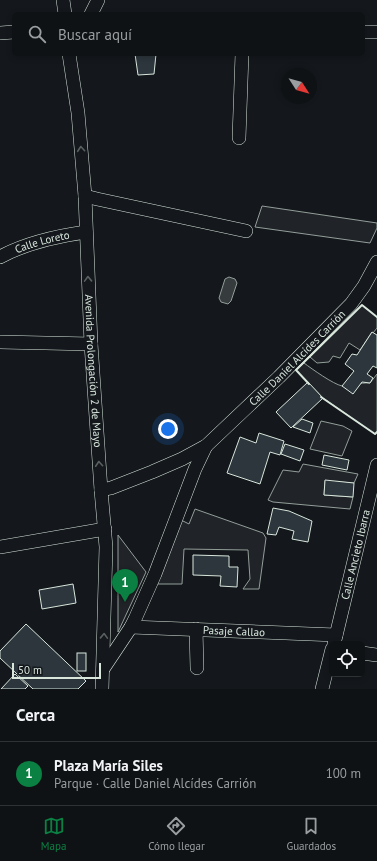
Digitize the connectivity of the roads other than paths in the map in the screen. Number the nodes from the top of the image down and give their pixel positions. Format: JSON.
{"nodes":[{"id":1,"x":63,"y":0,"type":"edge"},
{"id":2,"x":98,"y":0,"type":"edge"},
{"id":3,"x":65,"y":12,"type":"edge"},
{"id":4,"x":92,"y":12,"type":"edge"},
{"id":5,"x":12,"y":32,"type":"edge"},
{"id":6,"x":365,"y":32,"type":"edge"},
{"id":7,"x":377,"y":32,"type":"edge"},
{"id":8,"x":0,"y":33,"type":"edge"},
{"id":9,"x":70,"y":56,"type":"edge"},
{"id":10,"x":242,"y":56,"type":"edge"},
{"id":11,"x":239,"y":138,"type":"dead end"},
{"id":12,"x":85,"y":196,"type":"junction"},
{"id":13,"x":246,"y":231,"type":"dead end"},
{"id":14,"x":86,"y":232,"type":"junction"},
{"id":15,"x":0,"y":256,"type":"edge"},
{"id":16,"x":377,"y":262,"type":"edge"},
{"id":17,"x":0,"y":342,"type":"edge"},
{"id":18,"x":91,"y":344,"type":"junction"},
{"id":19,"x":206,"y":446,"type":"junction"},
{"id":20,"x":377,"y":464,"type":"edge"},
{"id":21,"x":101,"y":490,"type":"junction"},
{"id":22,"x":105,"y":529,"type":"junction"},
{"id":23,"x":0,"y":547,"type":"edge"},
{"id":24,"x":131,"y":627,"type":"junction"},
{"id":25,"x":196,"y":629,"type":"junction"},
{"id":26,"x":335,"y":640,"type":"edge"},
{"id":27,"x":365,"y":653,"type":"edge"},
{"id":28,"x":377,"y":655,"type":"edge"},
{"id":29,"x":329,"y":661,"type":"edge"},
{"id":30,"x":197,"y":668,"type":"dead end"},
{"id":31,"x":103,"y":670,"type":"junction"},
{"id":32,"x":102,"y":689,"type":"edge"},
{"id":33,"x":322,"y":689,"type":"edge"}],
"edges":[{"from":1,"to":3,"type":"street"},
{"from":2,"to":4,"type":"street"},
{"from":5,"to":8,"type":"street"},
{"from":6,"to":7,"type":"street"},
{"from":12,"to":9,"type":"street","name":"Avenida Prolongación 2 de Mayo","one_way":true},
{"from":10,"to":11,"type":"street"},
{"from":12,"to":13,"type":"street"},
{"from":12,"to":14,"type":"street","name":"Avenida Prolongación 2 de Mayo"},
{"from":14,"to":15,"type":"street","name":"Calle Loreto"},
{"from":18,"to":14,"type":"street","name":"Avenida Prolongación 2 de Mayo","one_way":true},
{"from":16,"to":19,"type":"street","name":"Calle Daniel Alcídes Carrión"},
{"from":17,"to":18,"type":"street"},
{"from":21,"to":18,"type":"street","name":"Avenida Prolongación 2 de Mayo","one_way":true},
{"from":19,"to":21,"type":"street","name":"Calle Daniel Alcídes Carrión"},
{"from":19,"to":24,"type":"street","name":"Calle Daniel Alcídes Carrión"},
{"from":20,"to":26,"type":"street","name":"Calle Ancieto Ibarra"},
{"from":21,"to":22,"type":"street","name":"Avenida Prolongación 2 de Mayo"},
{"from":22,"to":23,"type":"street"},
{"from":31,"to":22,"type":"street","name":"Avenida Prolongación 2 de Mayo","one_way":true},
{"from":24,"to":25,"type":"street","name":"Pasaje Callao"},
{"from":24,"to":31,"type":"street","name":"Calle Daniel Alcídes Carrión"},
{"from":25,"to":26,"type":"street","name":"Pasaje Callao"},
{"from":25,"to":30,"type":"street"},
{"from":27,"to":28,"type":"street"},
{"from":29,"to":33,"type":"street"},
{"from":31,"to":32,"type":"street","name":"Avenida Prolongación 2 de Mayo"}]}
